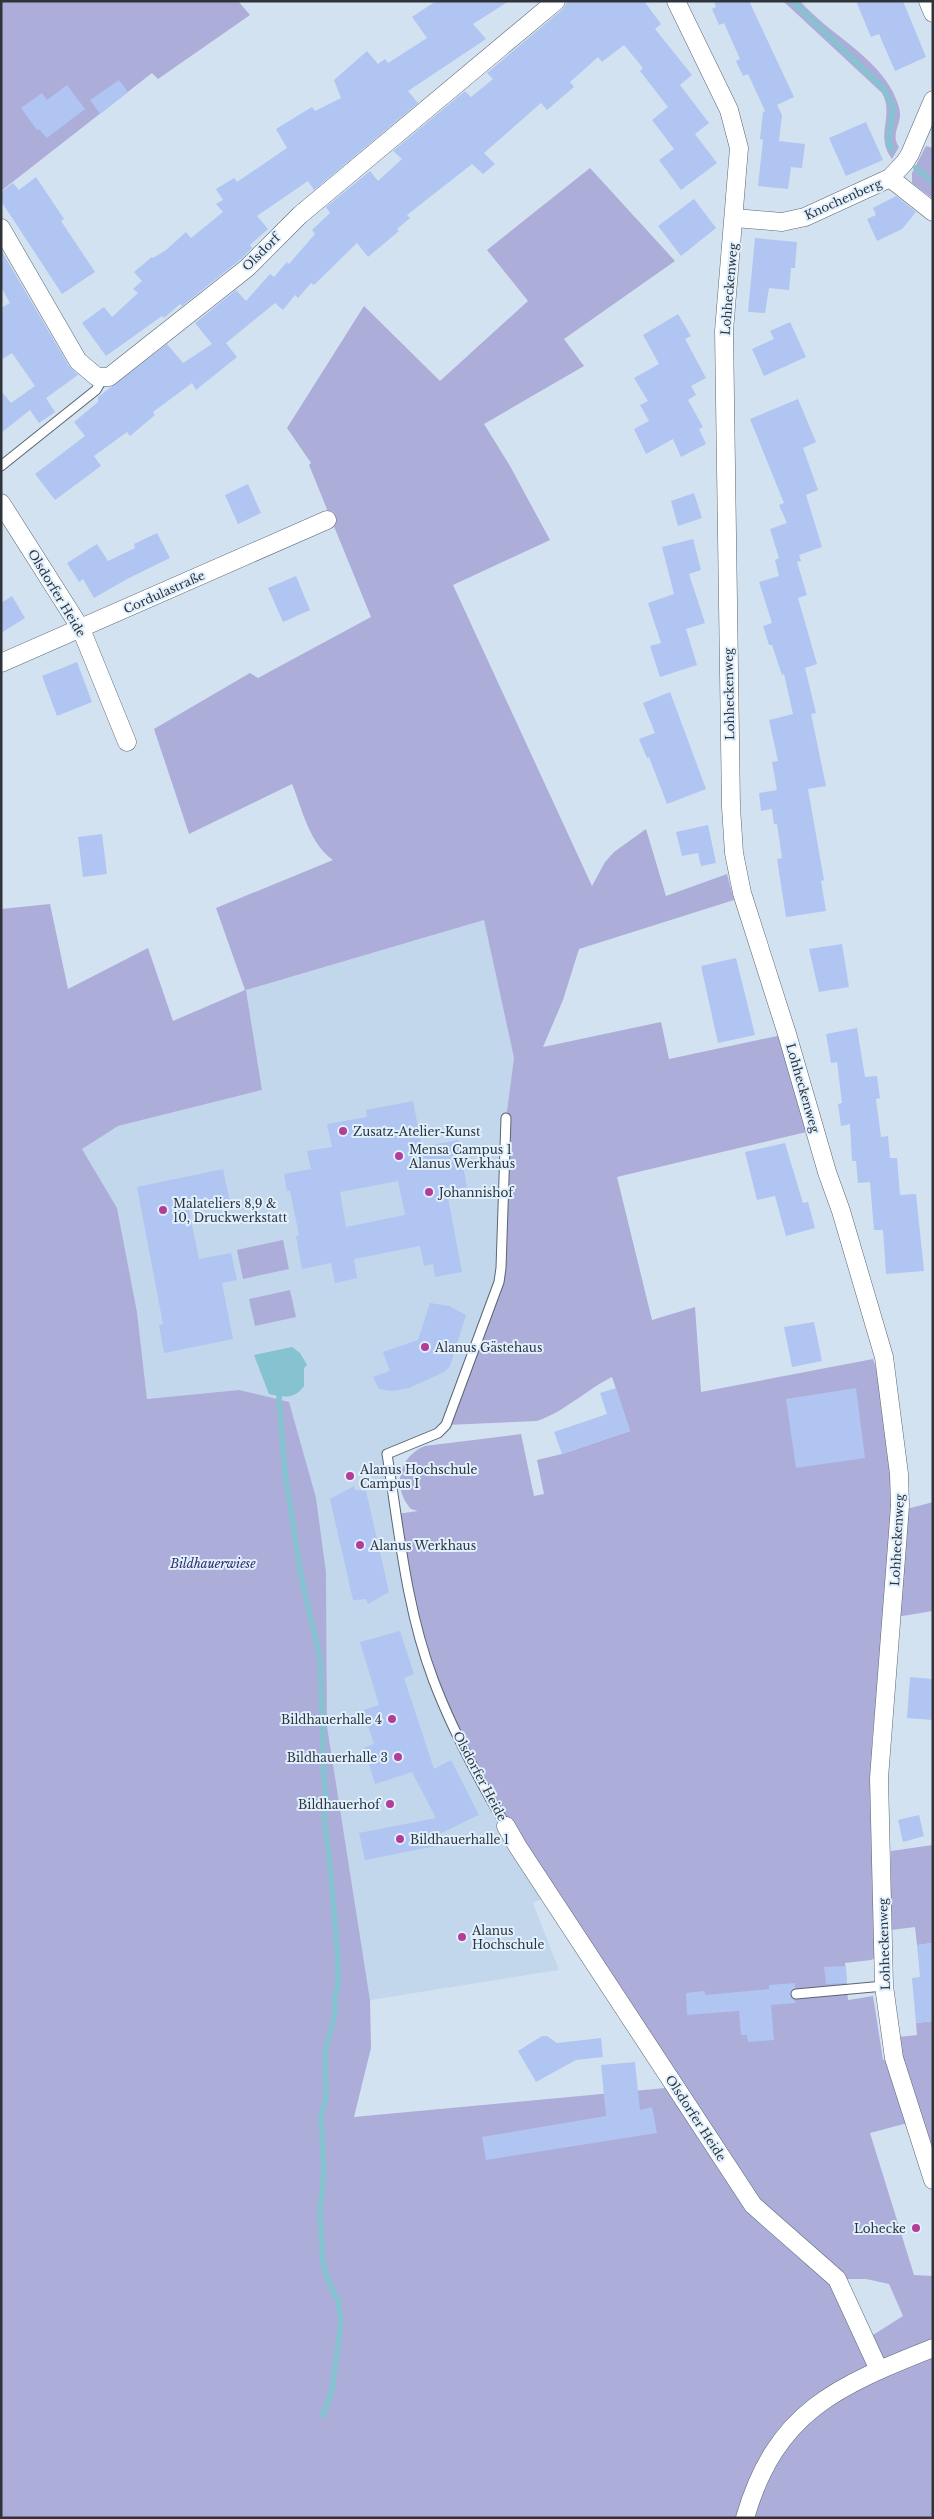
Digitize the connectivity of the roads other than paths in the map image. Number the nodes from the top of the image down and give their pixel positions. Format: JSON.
{"nodes":[{"id":1,"x":556,"y":1,"type":"edge"},
{"id":2,"x":676,"y":1,"type":"edge"},
{"id":3,"x":928,"y":1,"type":"edge"},
{"id":4,"x":933,"y":13,"type":"edge"},
{"id":5,"x":933,"y":100,"type":"edge"},
{"id":6,"x":890,"y":178,"type":"junction"},
{"id":7,"x":933,"y":212,"type":"edge"},
{"id":8,"x":735,"y":218,"type":"junction"},
{"id":9,"x":1,"y":228,"type":"edge"},
{"id":10,"x":103,"y":378,"type":"junction"},
{"id":11,"x":1,"y":466,"type":"edge"},
{"id":12,"x":1,"y":503,"type":"edge"},
{"id":13,"x":327,"y":520,"type":"dead end"},
{"id":14,"x":81,"y":629,"type":"junction"},
{"id":15,"x":1,"y":663,"type":"edge"},
{"id":16,"x":127,"y":742,"type":"dead end"},
{"id":17,"x":506,"y":1118,"type":"dead end"},
{"id":18,"x":506,"y":1826,"type":"joint"},
{"id":19,"x":884,"y":1986,"type":"junction"},
{"id":20,"x":796,"y":1994,"type":"dead end"},
{"id":21,"x":933,"y":2180,"type":"edge"},
{"id":22,"x":933,"y":2348,"type":"edge"},
{"id":23,"x":879,"y":2370,"type":"junction"},
{"id":24,"x":745,"y":2518,"type":"edge"}],
"edges":[{"from":1,"to":10,"type":"street","name":"Olsdorf"},
{"from":2,"to":8,"type":"street","name":"Lohheckenweg"},
{"from":3,"to":4,"type":"street"},
{"from":5,"to":6,"type":"street","name":"Knochenberg"},
{"from":6,"to":7,"type":"street","name":"Knochenberg"},
{"from":6,"to":8,"type":"street","name":"Knochenberg"},
{"from":8,"to":19,"type":"street","name":"Lohheckenweg"},
{"from":9,"to":10,"type":"street"},
{"from":10,"to":11,"type":"lane"},
{"from":12,"to":14,"type":"street","name":"Olsdorfer Heide"},
{"from":13,"to":14,"type":"street","name":"Cordulastraße"},
{"from":14,"to":15,"type":"street","name":"Cordulastraße"},
{"from":14,"to":16,"type":"street","name":"Olsdorfer Heide"},
{"from":17,"to":18,"type":"lane","name":"Olsdorfer Heide"},
{"from":18,"to":23,"type":"street","name":"Olsdorfer Heide"},
{"from":19,"to":20,"type":"lane"},
{"from":19,"to":21,"type":"street","name":"Lohheckenweg"},
{"from":22,"to":23,"type":"street"},
{"from":23,"to":24,"type":"street"}]}
